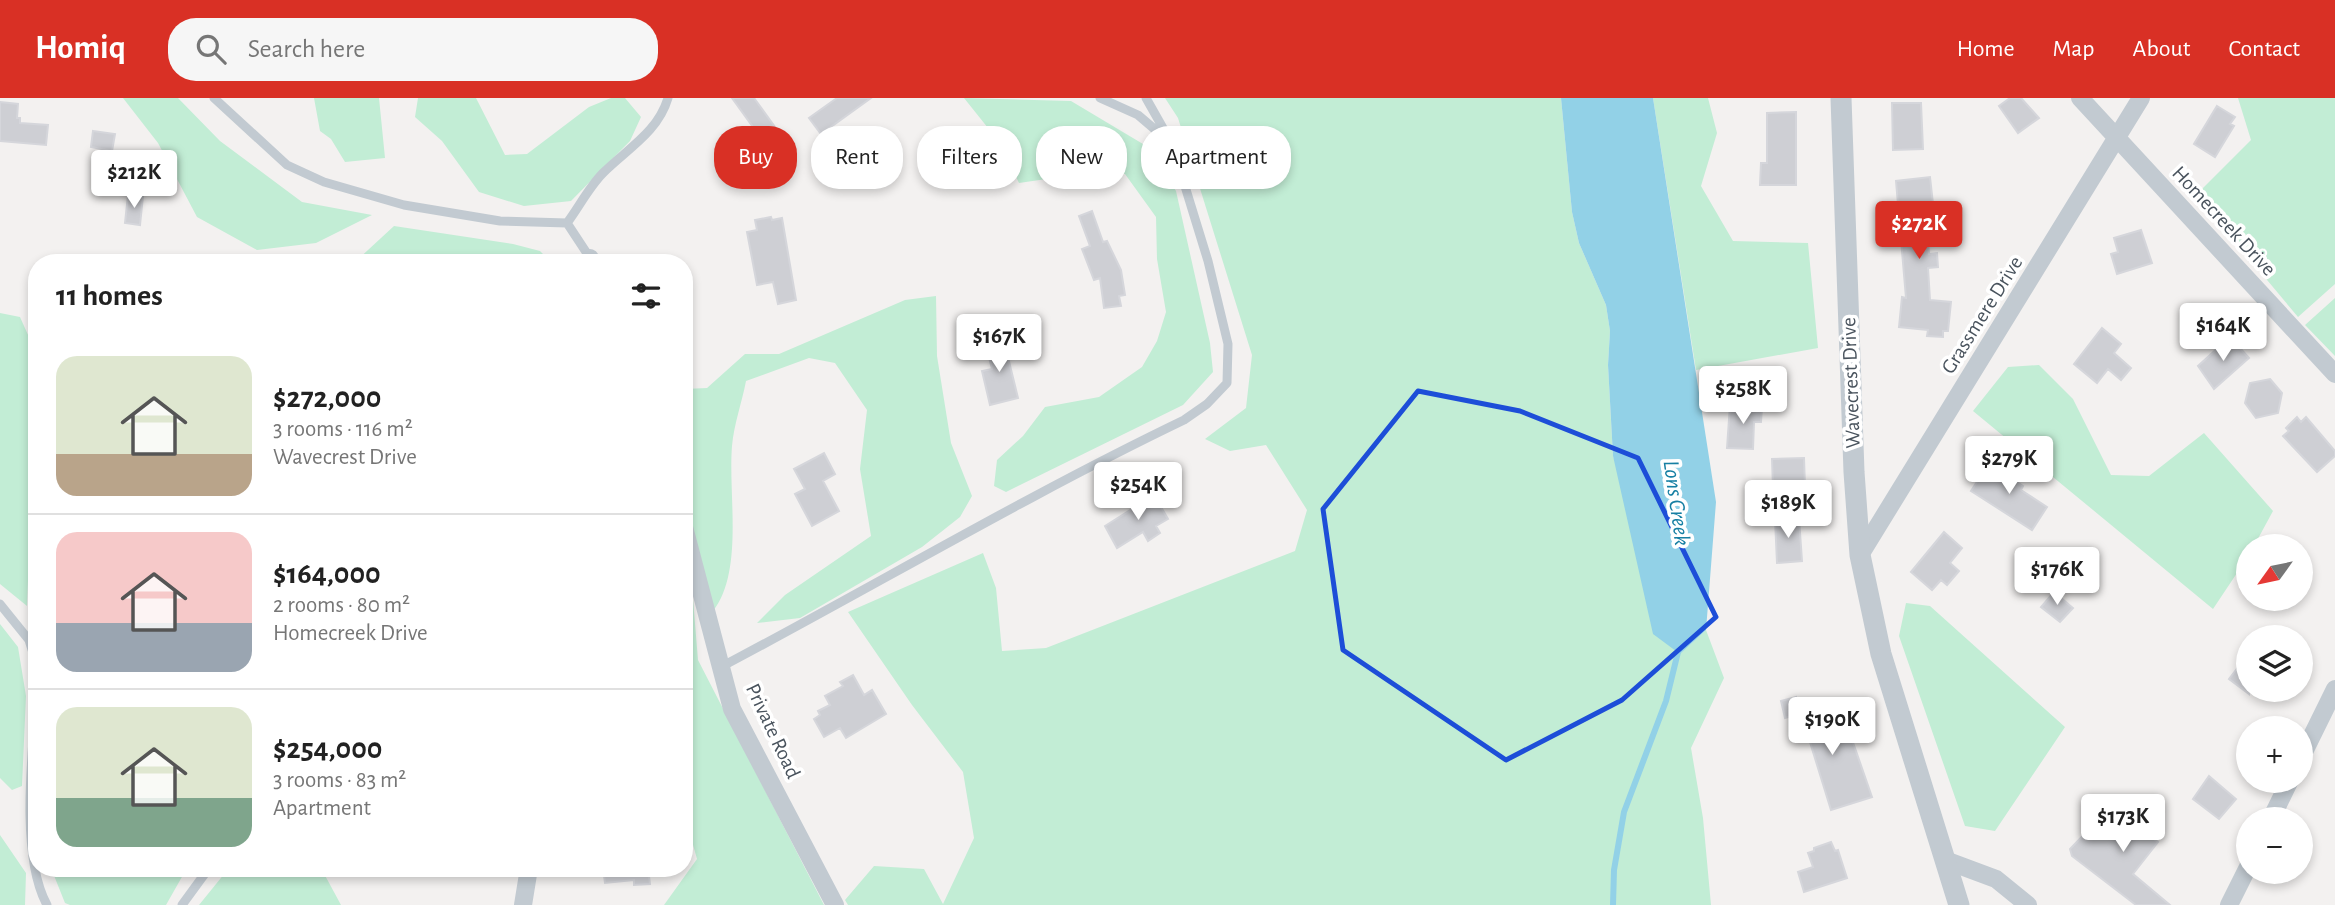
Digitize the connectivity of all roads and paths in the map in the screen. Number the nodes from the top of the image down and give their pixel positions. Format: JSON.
{"nodes":[{"id":1,"x":214,"y":98,"type":"edge"},
{"id":2,"x":668,"y":98,"type":"edge"},
{"id":3,"x":1100,"y":98,"type":"edge"},
{"id":4,"x":1146,"y":98,"type":"edge"},
{"id":5,"x":1841,"y":98,"type":"edge"},
{"id":6,"x":2080,"y":98,"type":"edge"},
{"id":7,"x":2141,"y":98,"type":"edge"},
{"id":8,"x":1151,"y":126,"type":"edge"},
{"id":9,"x":1162,"y":126,"type":"edge"},
{"id":10,"x":2117,"y":139,"type":"junction"},
{"id":11,"x":1186,"y":189,"type":"edge"},
{"id":12,"x":567,"y":223,"type":"junction"},
{"id":13,"x":587,"y":254,"type":"edge"},
{"id":14,"x":2335,"y":374,"type":"edge"},
{"id":15,"x":1860,"y":555,"type":"junction"},
{"id":16,"x":693,"y":561,"type":"edge"},
{"id":17,"x":0,"y":604,"type":"edge"},
{"id":18,"x":28,"y":639,"type":"edge"},
{"id":19,"x":721,"y":667,"type":"junction"},
{"id":20,"x":2335,"y":689,"type":"edge"},
{"id":21,"x":2313,"y":734,"type":"edge"},
{"id":22,"x":1945,"y":860,"type":"junction"},
{"id":23,"x":39,"y":877,"type":"edge"},
{"id":24,"x":202,"y":877,"type":"edge"},
{"id":25,"x":528,"y":877,"type":"edge"},
{"id":26,"x":2240,"y":884,"type":"edge"},
{"id":27,"x":47,"y":905,"type":"edge"},
{"id":28,"x":182,"y":905,"type":"edge"},
{"id":29,"x":523,"y":905,"type":"edge"},
{"id":30,"x":835,"y":905,"type":"edge"},
{"id":31,"x":1959,"y":905,"type":"edge"},
{"id":32,"x":2028,"y":905,"type":"edge"},
{"id":33,"x":2230,"y":905,"type":"edge"}],
"edges":[{"from":1,"to":12,"type":"lane"},
{"from":2,"to":12,"type":"lane"},
{"from":3,"to":8,"type":"lane"},
{"from":4,"to":9,"type":"lane"},
{"from":5,"to":15,"type":"street","name":"Wavecrest Drive"},
{"from":6,"to":10,"type":"street","name":"Homecreek Drive"},
{"from":7,"to":10,"type":"street","name":"Grassmere Drive"},
{"from":10,"to":14,"type":"street","name":"Homecreek Drive"},
{"from":10,"to":15,"type":"street","name":"Grassmere Drive"},
{"from":11,"to":19,"type":"lane"},
{"from":12,"to":13,"type":"lane"},
{"from":15,"to":22,"type":"street","name":"Wavecrest Drive"},
{"from":16,"to":19,"type":"street","name":"Private Road"},
{"from":17,"to":18,"type":"lane"},
{"from":19,"to":30,"type":"street","name":"Private Road"},
{"from":20,"to":21,"type":"street"},
{"from":22,"to":31,"type":"street","name":"Wavecrest Drive"},
{"from":22,"to":32,"type":"street"},
{"from":23,"to":27,"type":"lane"},
{"from":24,"to":28,"type":"lane"},
{"from":25,"to":29,"type":"street"},
{"from":26,"to":33,"type":"street"}]}
